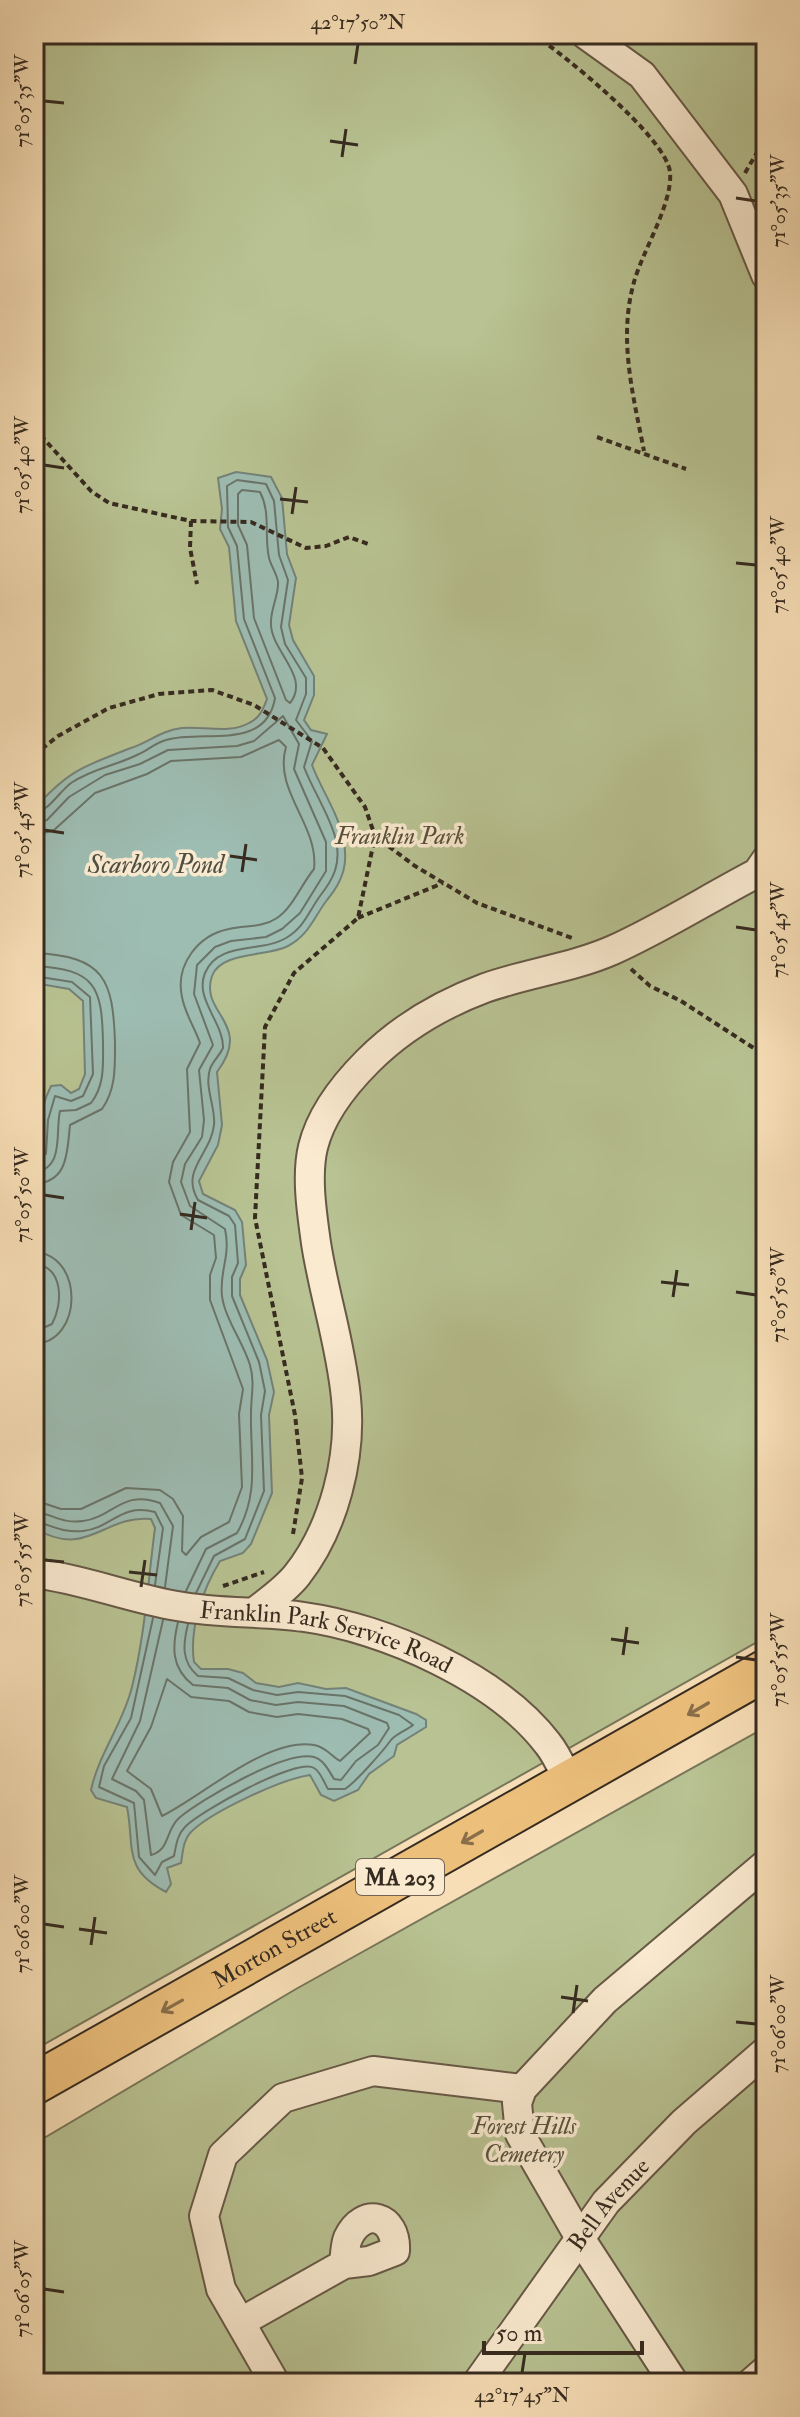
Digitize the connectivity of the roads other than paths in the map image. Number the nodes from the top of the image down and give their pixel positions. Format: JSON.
{"nodes":[{"id":1,"x":585,"y":34,"type":"edge"},
{"id":2,"x":766,"y":275,"type":"edge"},
{"id":3,"x":766,"y":860,"type":"edge"},
{"id":4,"x":34,"y":1573,"type":"edge"},
{"id":5,"x":256,"y":1611,"type":"junction"},
{"id":6,"x":766,"y":1670,"type":"edge"},
{"id":7,"x":766,"y":1702,"type":"edge"},
{"id":8,"x":569,"y":1782,"type":"junction"},
{"id":9,"x":766,"y":1864,"type":"edge"},
{"id":10,"x":766,"y":2051,"type":"edge"},
{"id":11,"x":34,"y":2084,"type":"edge"},
{"id":12,"x":522,"y":2089,"type":"junction"},
{"id":13,"x":34,"y":2115,"type":"edge"},
{"id":14,"x":580,"y":2238,"type":"junction"},
{"id":15,"x":344,"y":2264,"type":"dead end"},
{"id":16,"x":241,"y":2322,"type":"junction"},
{"id":17,"x":766,"y":2370,"type":"edge"},
{"id":18,"x":275,"y":2383,"type":"edge"},
{"id":19,"x":477,"y":2383,"type":"edge"},
{"id":20,"x":674,"y":2383,"type":"edge"},
{"id":21,"x":751,"y":2383,"type":"edge"}],
"edges":[{"from":1,"to":2,"type":"street"},
{"from":3,"to":5,"type":"street"},
{"from":4,"to":5,"type":"street","name":"Franklin Park Service Road"},
{"from":5,"to":8,"type":"street","name":"Franklin Park Service Road"},
{"from":6,"to":8,"type":"highway","name":"Morton Street","number":"MA 203","one_way":true},
{"from":7,"to":13,"type":"highway","name":"Morton Street","number":"MA 203"},
{"from":8,"to":11,"type":"highway","name":"Morton Street","number":"MA 203","one_way":true},
{"from":9,"to":12,"type":"street"},
{"from":10,"to":14,"type":"street","name":"Bell Avenue"},
{"from":12,"to":14,"type":"street"},
{"from":12,"to":16,"type":"street"},
{"from":14,"to":19,"type":"street","name":"Bell Avenue"},
{"from":14,"to":20,"type":"street"},
{"from":15,"to":16,"type":"street"},
{"from":16,"to":18,"type":"street"},
{"from":17,"to":21,"type":"street"}]}
